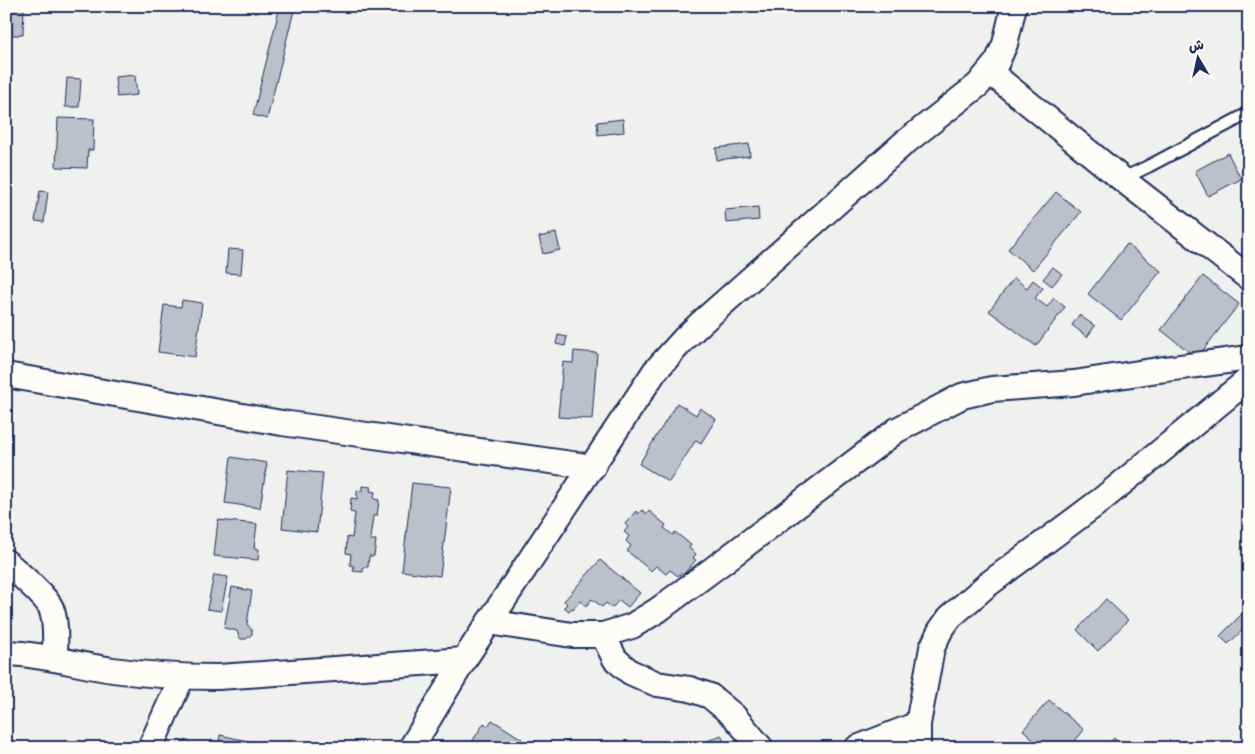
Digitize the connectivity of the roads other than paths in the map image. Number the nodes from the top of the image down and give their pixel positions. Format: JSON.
{"nodes":[{"id":1,"x":1014,"y":6,"type":"edge"},
{"id":2,"x":990,"y":72,"type":"junction"},
{"id":3,"x":1249,"y":114,"type":"edge"},
{"id":4,"x":1122,"y":179,"type":"junction"},
{"id":5,"x":1249,"y":278,"type":"edge"},
{"id":6,"x":1249,"y":358,"type":"edge"},
{"id":7,"x":6,"y":376,"type":"edge"},
{"id":8,"x":1249,"y":379,"type":"edge"},
{"id":9,"x":593,"y":467,"type":"junction"},
{"id":10,"x":6,"y":562,"type":"edge"},
{"id":11,"x":489,"y":622,"type":"junction"},
{"id":12,"x":604,"y":635,"type":"junction"},
{"id":13,"x":6,"y":653,"type":"edge"},
{"id":14,"x":55,"y":659,"type":"junction"},
{"id":15,"x":464,"y":660,"type":"junction"},
{"id":16,"x":182,"y":677,"type":"junction"},
{"id":17,"x":918,"y":724,"type":"junction"},
{"id":18,"x":150,"y":748,"type":"edge"},
{"id":19,"x":411,"y":748,"type":"edge"},
{"id":20,"x":761,"y":748,"type":"edge"},
{"id":21,"x":857,"y":748,"type":"edge"},
{"id":22,"x":918,"y":748,"type":"edge"}],
"edges":[{"from":1,"to":2,"type":"street"},
{"from":2,"to":4,"type":"street"},
{"from":2,"to":9,"type":"street"},
{"from":3,"to":4,"type":"lane"},
{"from":4,"to":5,"type":"street"},
{"from":6,"to":12,"type":"street"},
{"from":7,"to":9,"type":"street"},
{"from":8,"to":17,"type":"street"},
{"from":9,"to":11,"type":"street"},
{"from":10,"to":14,"type":"street"},
{"from":11,"to":12,"type":"street"},
{"from":11,"to":15,"type":"street"},
{"from":12,"to":20,"type":"street"},
{"from":13,"to":14,"type":"street"},
{"from":14,"to":16,"type":"street"},
{"from":15,"to":16,"type":"street"},
{"from":15,"to":19,"type":"street"},
{"from":16,"to":18,"type":"street"},
{"from":17,"to":21,"type":"street"},
{"from":17,"to":22,"type":"street"}]}
